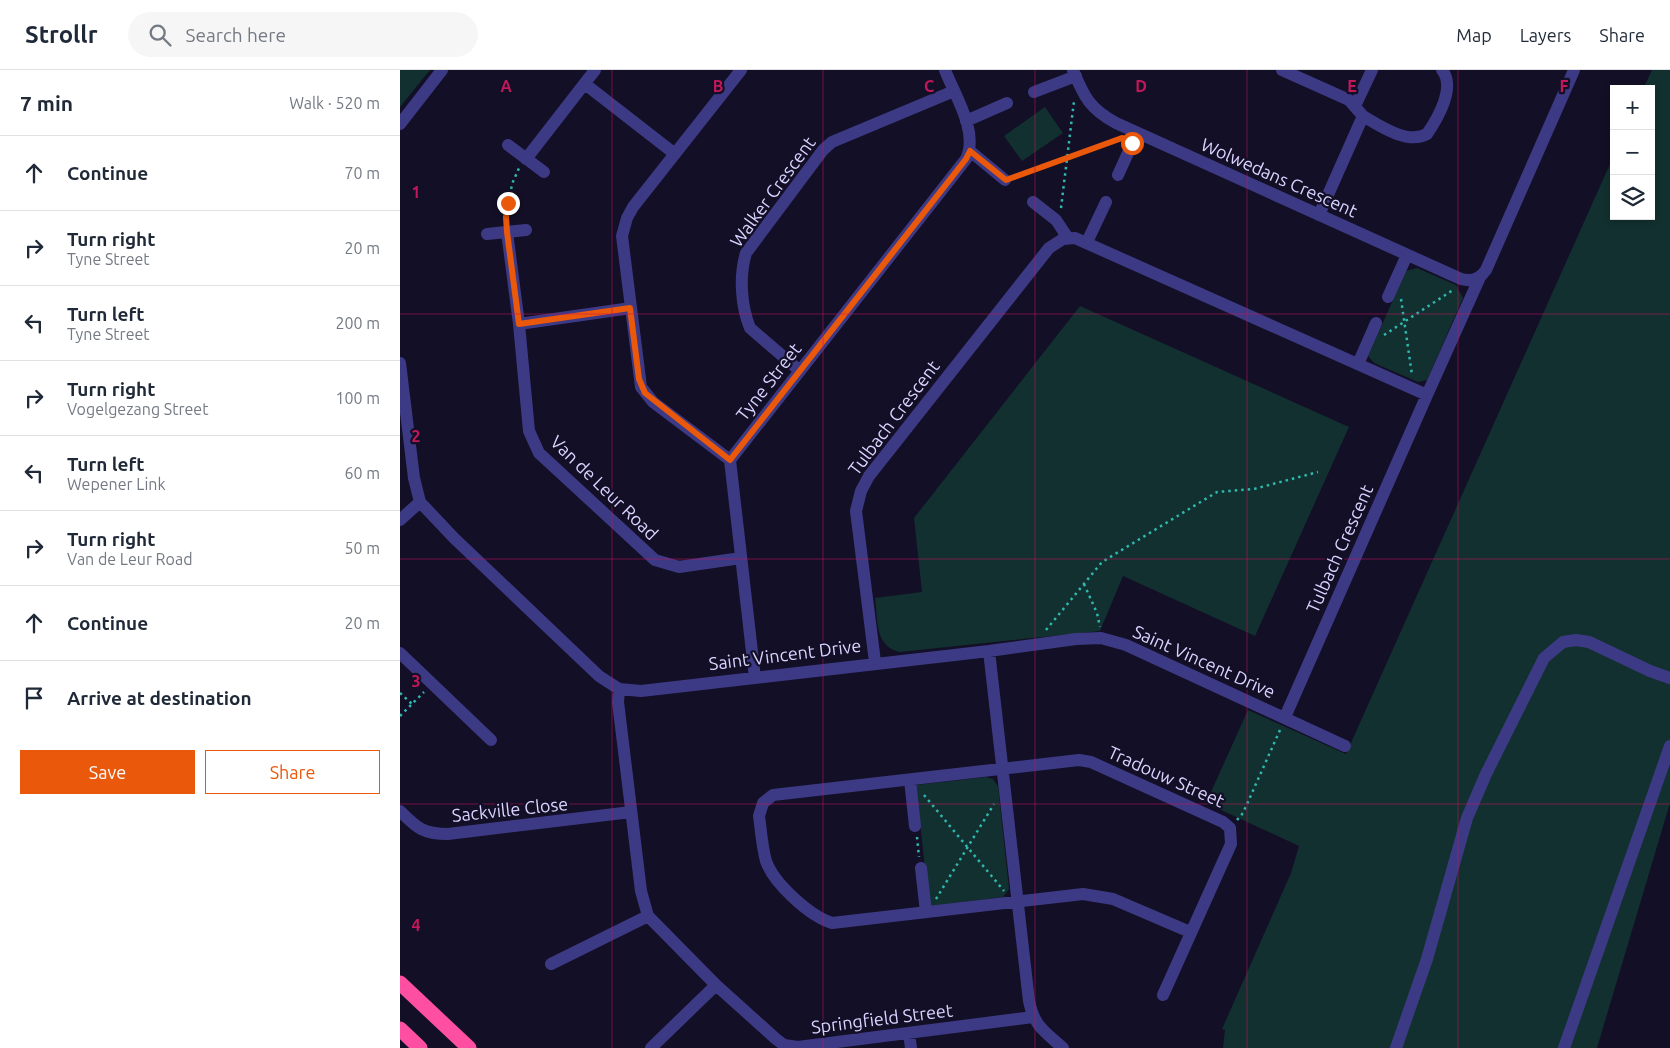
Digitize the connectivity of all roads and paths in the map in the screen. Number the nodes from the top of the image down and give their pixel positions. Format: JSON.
{"nodes":[{"id":1,"x":442,"y":70,"type":"edge"},
{"id":2,"x":595,"y":70,"type":"edge"},
{"id":3,"x":741,"y":70,"type":"edge"},
{"id":4,"x":945,"y":70,"type":"edge"},
{"id":5,"x":1282,"y":70,"type":"edge"},
{"id":6,"x":1372,"y":70,"type":"edge"},
{"id":7,"x":1442,"y":70,"type":"edge"},
{"id":8,"x":1574,"y":70,"type":"edge"},
{"id":9,"x":1074,"y":73,"type":"edge"},
{"id":10,"x":585,"y":84,"type":"junction"},
{"id":11,"x":954,"y":91,"type":"junction"},
{"id":12,"x":1082,"y":91,"type":"junction"},
{"id":13,"x":1034,"y":92,"type":"dead end"},
{"id":14,"x":1007,"y":103,"type":"dead end"},
{"id":15,"x":1355,"y":106,"type":"junction"},
{"id":16,"x":1363,"y":116,"type":"junction"},
{"id":17,"x":966,"y":121,"type":"junction"},
{"id":18,"x":400,"y":124,"type":"edge"},
{"id":19,"x":1135,"y":138,"type":"junction"},
{"id":20,"x":508,"y":145,"type":"dead end"},
{"id":21,"x":970,"y":151,"type":"junction"},
{"id":22,"x":675,"y":154,"type":"junction"},
{"id":23,"x":1068,"y":158,"type":"junction"},
{"id":24,"x":526,"y":159,"type":"junction"},
{"id":25,"x":544,"y":172,"type":"dead end"},
{"id":26,"x":1118,"y":175,"type":"dead end"},
{"id":27,"x":1006,"y":180,"type":"joint"},
{"id":28,"x":1033,"y":202,"type":"dead end"},
{"id":29,"x":1106,"y":202,"type":"dead end"},
{"id":30,"x":1319,"y":215,"type":"junction"},
{"id":31,"x":1056,"y":220,"type":"junction"},
{"id":32,"x":526,"y":230,"type":"dead end"},
{"id":33,"x":507,"y":232,"type":"junction"},
{"id":34,"x":487,"y":234,"type":"dead end"},
{"id":35,"x":1068,"y":238,"type":"junction"},
{"id":36,"x":1087,"y":242,"type":"junction"},
{"id":37,"x":1407,"y":255,"type":"junction"},
{"id":38,"x":1480,"y":277,"type":"junction"},
{"id":39,"x":1396,"y":278,"type":"junction"},
{"id":40,"x":1466,"y":280,"type":"junction"},
{"id":41,"x":1388,"y":297,"type":"dead end"},
{"id":42,"x":630,"y":308,"type":"junction"},
{"id":43,"x":1404,"y":322,"type":"junction"},
{"id":44,"x":1376,"y":323,"type":"dead end"},
{"id":45,"x":519,"y":324,"type":"junction"},
{"id":46,"x":1366,"y":346,"type":"junction"},
{"id":47,"x":400,"y":363,"type":"edge"},
{"id":48,"x":1358,"y":364,"type":"junction"},
{"id":49,"x":800,"y":371,"type":"junction"},
{"id":50,"x":1412,"y":388,"type":"junction"},
{"id":51,"x":1428,"y":395,"type":"junction"},
{"id":52,"x":730,"y":460,"type":"junction"},
{"id":53,"x":1318,"y":472,"type":"dead end"},
{"id":54,"x":420,"y":502,"type":"junction"},
{"id":55,"x":400,"y":520,"type":"edge"},
{"id":56,"x":741,"y":558,"type":"junction"},
{"id":57,"x":1084,"y":584,"type":"junction"},
{"id":58,"x":1102,"y":638,"type":"junction"},
{"id":59,"x":1035,"y":644,"type":"junction"},
{"id":60,"x":989,"y":651,"type":"junction"},
{"id":61,"x":400,"y":652,"type":"edge"},
{"id":62,"x":874,"y":662,"type":"junction"},
{"id":63,"x":755,"y":678,"type":"junction"},
{"id":64,"x":1670,"y":678,"type":"edge"},
{"id":65,"x":432,"y":683,"type":"junction"},
{"id":66,"x":619,"y":689,"type":"junction"},
{"id":67,"x":400,"y":693,"type":"edge"},
{"id":68,"x":412,"y":704,"type":"junction"},
{"id":69,"x":400,"y":716,"type":"edge"},
{"id":70,"x":1285,"y":717,"type":"junction"},
{"id":71,"x":491,"y":740,"type":"dead end"},
{"id":72,"x":1345,"y":746,"type":"dead end"},
{"id":73,"x":1670,"y":746,"type":"edge"},
{"id":74,"x":1003,"y":768,"type":"junction"},
{"id":75,"x":910,"y":784,"type":"junction"},
{"id":76,"x":997,"y":799,"type":"dead end"},
{"id":77,"x":400,"y":811,"type":"edge"},
{"id":78,"x":631,"y":812,"type":"junction"},
{"id":79,"x":915,"y":826,"type":"joint"},
{"id":80,"x":1230,"y":828,"type":"junction"},
{"id":81,"x":967,"y":849,"type":"junction"},
{"id":82,"x":921,"y":868,"type":"joint"},
{"id":83,"x":1016,"y":896,"type":"junction"},
{"id":84,"x":934,"y":902,"type":"dead end"},
{"id":85,"x":926,"y":912,"type":"junction"},
{"id":86,"x":648,"y":916,"type":"junction"},
{"id":87,"x":1190,"y":932,"type":"junction"},
{"id":88,"x":551,"y":964,"type":"dead end"},
{"id":89,"x":400,"y":982,"type":"edge"},
{"id":90,"x":716,"y":984,"type":"junction"},
{"id":91,"x":1163,"y":995,"type":"dead end"},
{"id":92,"x":1033,"y":1017,"type":"junction"},
{"id":93,"x":400,"y":1029,"type":"edge"},
{"id":94,"x":909,"y":1033,"type":"junction"},
{"id":95,"x":784,"y":1047,"type":"edge"},
{"id":96,"x":420,"y":1048,"type":"edge"},
{"id":97,"x":469,"y":1048,"type":"edge"},
{"id":98,"x":651,"y":1048,"type":"edge"},
{"id":99,"x":911,"y":1048,"type":"edge"},
{"id":100,"x":1062,"y":1048,"type":"edge"},
{"id":101,"x":1396,"y":1048,"type":"edge"},
{"id":102,"x":1564,"y":1048,"type":"edge"}],
"edges":[{"from":1,"to":18,"type":"street"},
{"from":2,"to":10,"type":"street"},
{"from":3,"to":22,"type":"street"},
{"from":4,"to":11,"type":"street"},
{"from":5,"to":15,"type":"street"},
{"from":6,"to":15,"type":"street"},
{"from":7,"to":16,"type":"street"},
{"from":8,"to":38,"type":"street"},
{"from":9,"to":12,"type":"street","name":"Wolwedans Crescent"},
{"from":9,"to":13,"type":"street","name":"Wolwedans Crescent"},
{"from":10,"to":22,"type":"street"},
{"from":10,"to":24,"type":"street"},
{"from":11,"to":17,"type":"street"},
{"from":11,"to":49,"type":"street","name":"Walker Crescent"},
{"from":12,"to":19,"type":"street","name":"Wolwedans Crescent"},
{"from":12,"to":23,"type":"path"},
{"from":14,"to":17,"type":"street"},
{"from":15,"to":16,"type":"street"},
{"from":16,"to":30,"type":"street"},
{"from":17,"to":21,"type":"street"},
{"from":19,"to":23,"type":"path"},
{"from":19,"to":26,"type":"street"},
{"from":19,"to":30,"type":"street","name":"Wolwedans Crescent"},
{"from":20,"to":24,"type":"street"},
{"from":21,"to":27,"type":"street"},
{"from":21,"to":49,"type":"street","name":"Tyne Street"},
{"from":22,"to":42,"type":"street"},
{"from":23,"to":27,"type":"path"},
{"from":23,"to":31,"type":"path"},
{"from":24,"to":25,"type":"street"},
{"from":24,"to":33,"type":"path"},
{"from":28,"to":31,"type":"street"},
{"from":29,"to":36,"type":"street"},
{"from":30,"to":37,"type":"street","name":"Wolwedans Crescent"},
{"from":31,"to":35,"type":"street"},
{"from":32,"to":33,"type":"street"},
{"from":33,"to":34,"type":"street"},
{"from":33,"to":45,"type":"street","name":"Van de Leur Road"},
{"from":35,"to":36,"type":"street"},
{"from":35,"to":62,"type":"street","name":"Tulbach Crescent"},
{"from":36,"to":48,"type":"street"},
{"from":37,"to":39,"type":"street"},
{"from":37,"to":40,"type":"street","name":"Wolwedans Crescent"},
{"from":38,"to":40,"type":"street"},
{"from":38,"to":51,"type":"street","name":"Tulbach Crescent"},
{"from":39,"to":41,"type":"street"},
{"from":39,"to":43,"type":"path"},
{"from":40,"to":43,"type":"path"},
{"from":42,"to":45,"type":"street"},
{"from":42,"to":52,"type":"street"},
{"from":43,"to":46,"type":"path"},
{"from":43,"to":50,"type":"path"},
{"from":44,"to":46,"type":"street"},
{"from":45,"to":56,"type":"street","name":"Van de Leur Road"},
{"from":46,"to":48,"type":"street"},
{"from":47,"to":54,"type":"street"},
{"from":48,"to":50,"type":"street"},
{"from":49,"to":52,"type":"street","name":"Tyne Street"},
{"from":50,"to":51,"type":"street"},
{"from":51,"to":70,"type":"street","name":"Tulbach Crescent"},
{"from":52,"to":56,"type":"street"},
{"from":53,"to":57,"type":"path"},
{"from":54,"to":55,"type":"street"},
{"from":54,"to":66,"type":"street"},
{"from":56,"to":63,"type":"street"},
{"from":57,"to":58,"type":"path"},
{"from":57,"to":59,"type":"path"},
{"from":58,"to":59,"type":"street","name":"Saint Vincent Drive"},
{"from":58,"to":70,"type":"street","name":"Saint Vincent Drive"},
{"from":59,"to":60,"type":"street","name":"Saint Vincent Drive"},
{"from":60,"to":62,"type":"street","name":"Saint Vincent Drive"},
{"from":60,"to":74,"type":"street"},
{"from":61,"to":65,"type":"street"},
{"from":62,"to":63,"type":"street","name":"Saint Vincent Drive"},
{"from":63,"to":66,"type":"street","name":"Saint Vincent Drive"},
{"from":64,"to":101,"type":"street"},
{"from":65,"to":68,"type":"path"},
{"from":65,"to":71,"type":"street"},
{"from":66,"to":78,"type":"street","name":"Springfield Street"},
{"from":67,"to":68,"type":"path"},
{"from":68,"to":69,"type":"path"},
{"from":70,"to":72,"type":"street","name":"Saint Vincent Drive"},
{"from":70,"to":80,"type":"path"},
{"from":73,"to":102,"type":"street"},
{"from":74,"to":75,"type":"street","name":"Tradouw Street"},
{"from":74,"to":80,"type":"street","name":"Tradouw Street"},
{"from":74,"to":83,"type":"street"},
{"from":75,"to":79,"type":"street"},
{"from":75,"to":81,"type":"path"},
{"from":75,"to":85,"type":"street","name":"Tradouw Street"},
{"from":76,"to":81,"type":"path"},
{"from":77,"to":78,"type":"street","name":"Sackville Close"},
{"from":78,"to":86,"type":"street","name":"Springfield Street"},
{"from":79,"to":82,"type":"path"},
{"from":80,"to":87,"type":"street","name":"Tradouw Street"},
{"from":81,"to":83,"type":"path"},
{"from":81,"to":84,"type":"path"},
{"from":82,"to":85,"type":"street"},
{"from":83,"to":85,"type":"street"},
{"from":83,"to":87,"type":"street"},
{"from":83,"to":92,"type":"street"},
{"from":86,"to":88,"type":"street"},
{"from":86,"to":90,"type":"street","name":"Springfield Street"},
{"from":87,"to":91,"type":"street","name":"Tradouw Street"},
{"from":89,"to":97,"type":"highway"},
{"from":90,"to":95,"type":"street","name":"Springfield Street"},
{"from":90,"to":98,"type":"street"},
{"from":92,"to":94,"type":"street","name":"Springfield Street"},
{"from":92,"to":100,"type":"street"},
{"from":93,"to":96,"type":"highway"},
{"from":94,"to":95,"type":"street","name":"Springfield Street"},
{"from":94,"to":99,"type":"street"}]}
